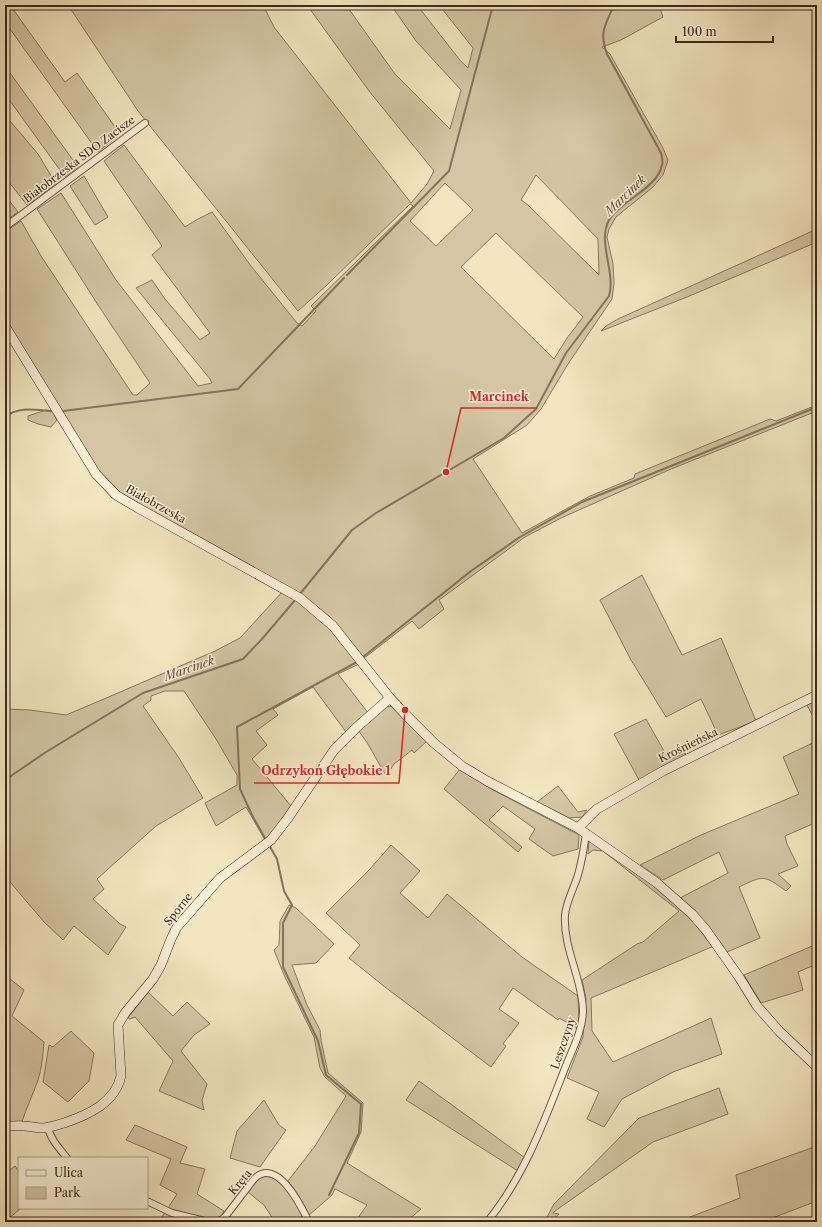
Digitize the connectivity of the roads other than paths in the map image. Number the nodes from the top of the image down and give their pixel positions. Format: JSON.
{"nodes":[{"id":1,"x":145,"y":123,"type":"dead end"},
{"id":2,"x":5,"y":227,"type":"edge"},
{"id":3,"x":5,"y":326,"type":"edge"},
{"id":4,"x":817,"y":695,"type":"edge"},
{"id":5,"x":388,"y":700,"type":"junction"},
{"id":6,"x":578,"y":828,"type":"junction"},
{"id":7,"x":586,"y":833,"type":"junction"},
{"id":8,"x":817,"y":1067,"type":"edge"},
{"id":9,"x":5,"y":1127,"type":"edge"},
{"id":10,"x":48,"y":1127,"type":"junction"},
{"id":11,"x":66,"y":1157,"type":"edge"},
{"id":12,"x":148,"y":1201,"type":"edge"},
{"id":13,"x":209,"y":1222,"type":"edge"},
{"id":14,"x":218,"y":1222,"type":"edge"},
{"id":15,"x":309,"y":1222,"type":"edge"},
{"id":16,"x":487,"y":1222,"type":"edge"}],
"edges":[{"from":1,"to":2,"type":"street","name":"Białobrzeska SDO Zacisze"},
{"from":3,"to":5,"type":"street","name":"Białobrzeska"},
{"from":4,"to":6,"type":"street","name":"Krośnieńska"},
{"from":5,"to":6,"type":"street","name":"Białobrzeska"},
{"from":5,"to":10,"type":"street","name":"Sporne"},
{"from":6,"to":7,"type":"street","name":"Białobrzeska"},
{"from":7,"to":8,"type":"street","name":"Białobrzeska"},
{"from":7,"to":16,"type":"street","name":"Leszczyny"},
{"from":9,"to":10,"type":"street","name":"Sporne"},
{"from":10,"to":11,"type":"street"},
{"from":12,"to":13,"type":"street"},
{"from":14,"to":15,"type":"street","name":"Kręta"}]}
